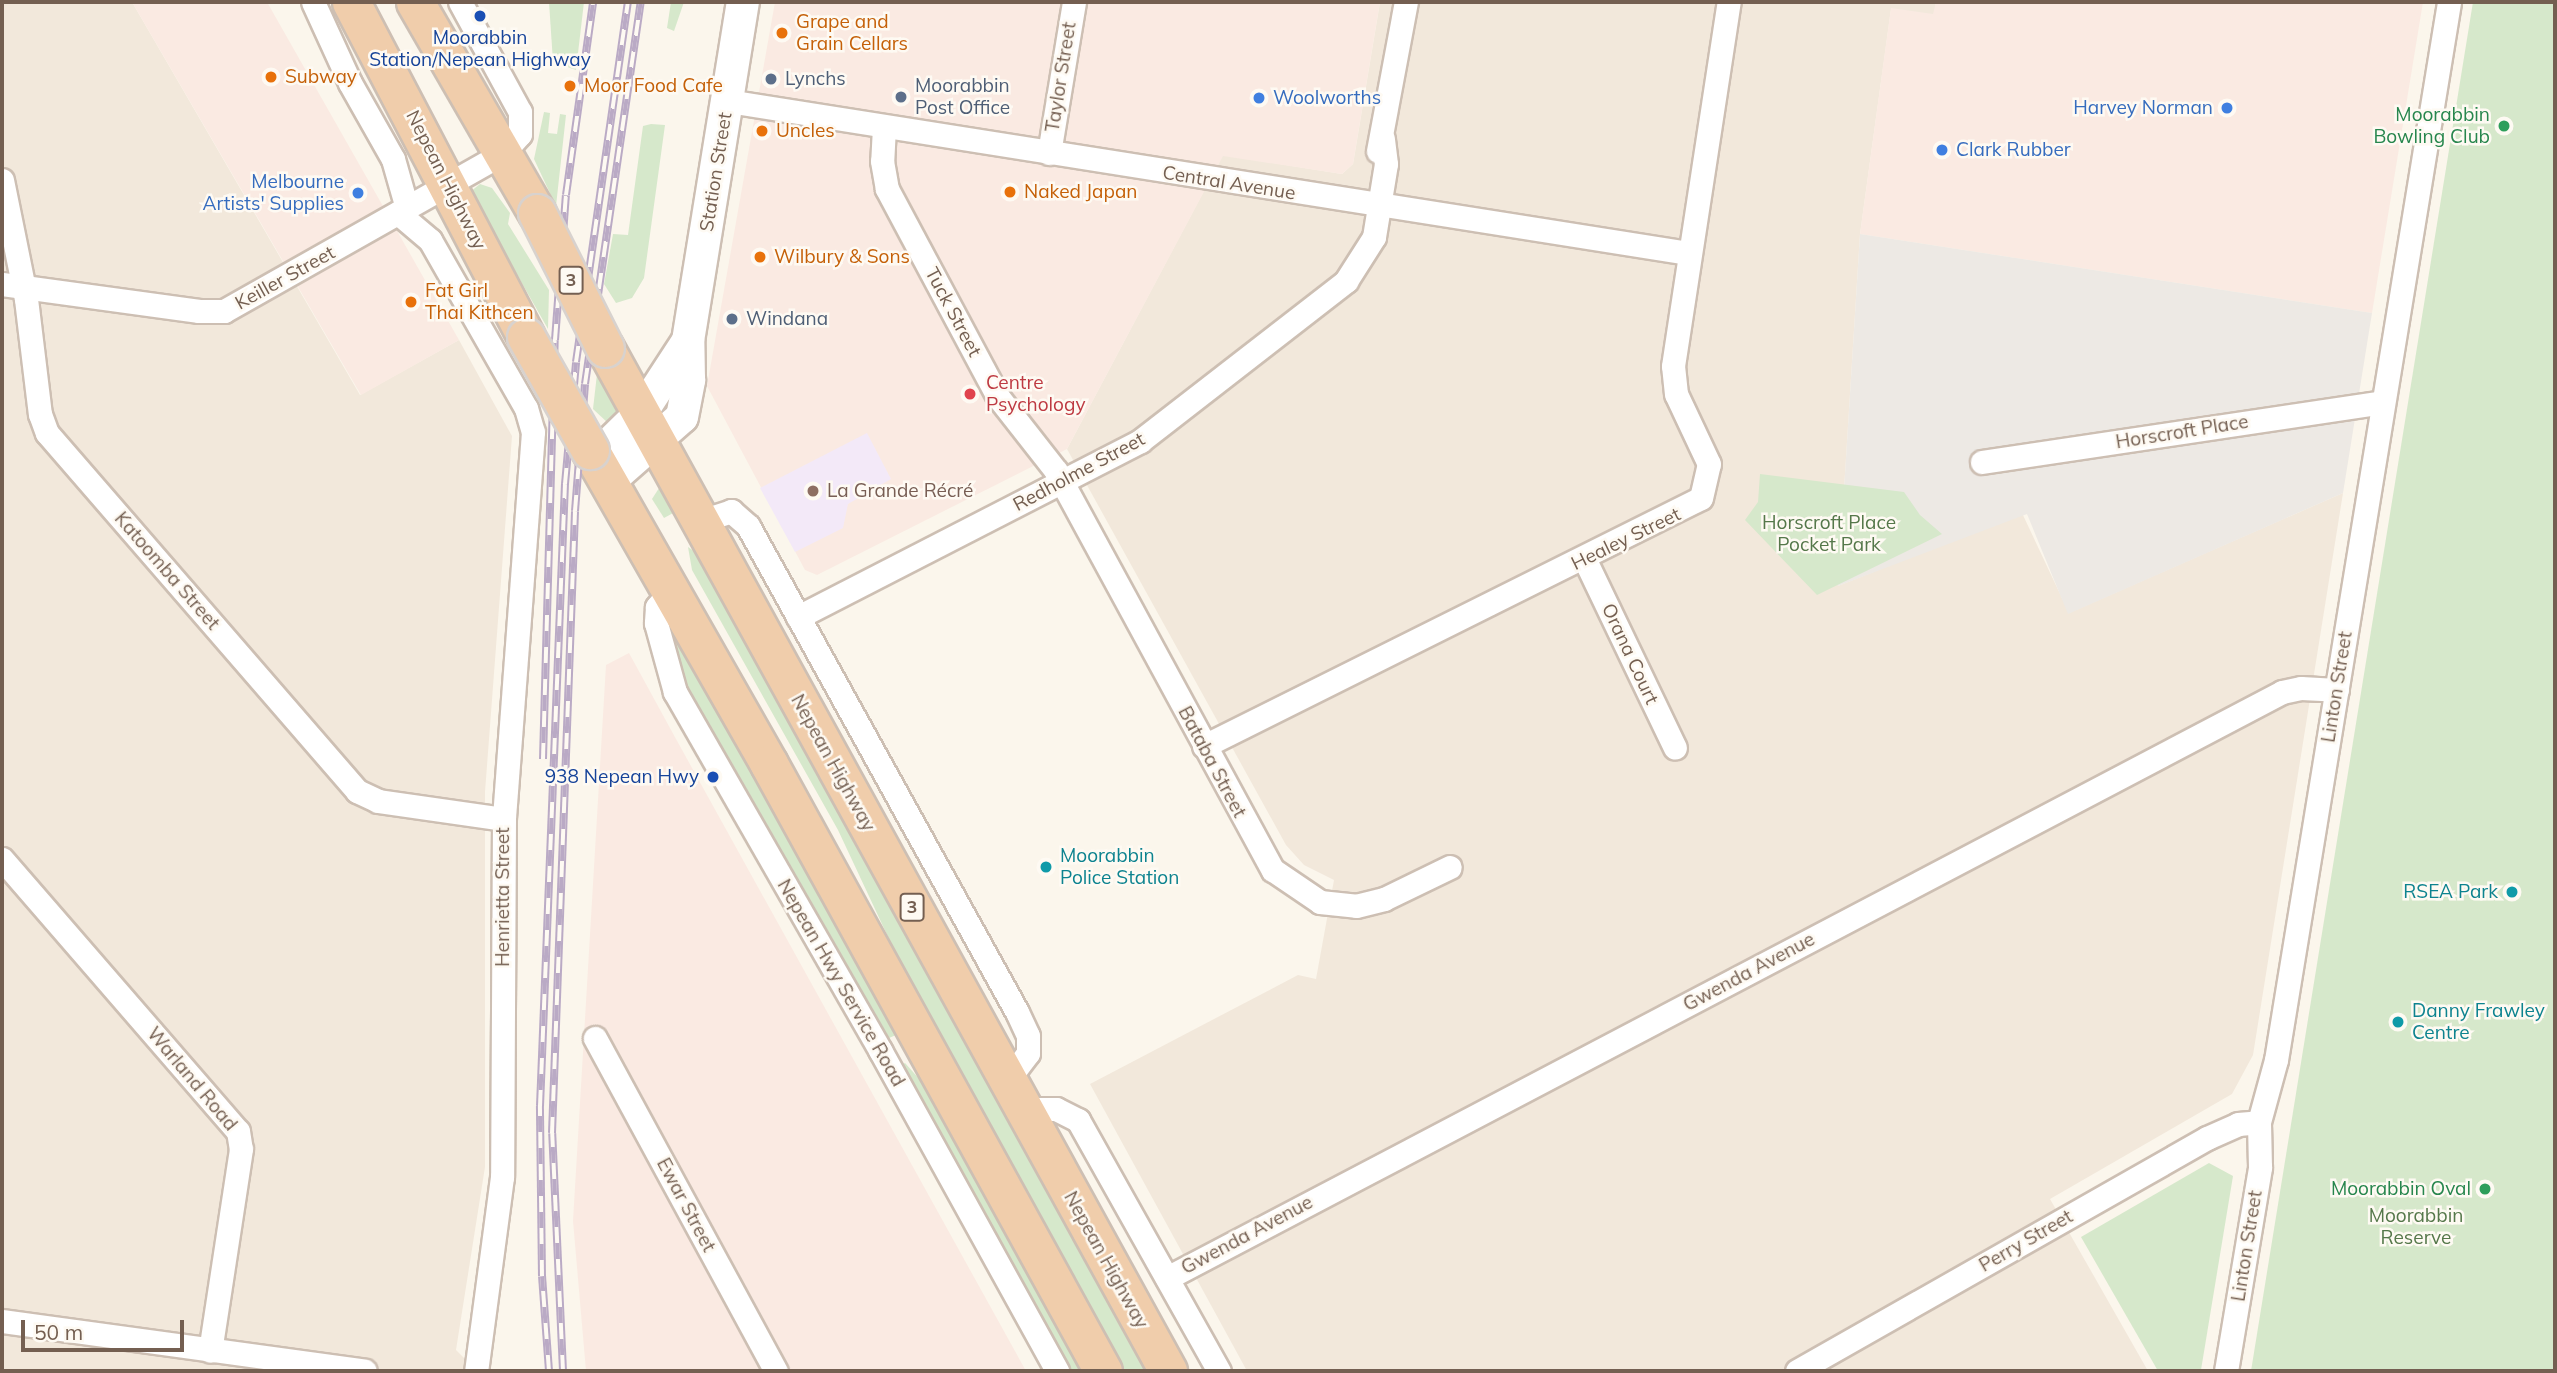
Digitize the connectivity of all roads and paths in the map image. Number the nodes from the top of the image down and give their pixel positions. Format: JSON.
{"nodes":[{"id":1,"x":313,"y":2,"type":"edge"},
{"id":2,"x":351,"y":2,"type":"edge"},
{"id":3,"x":415,"y":2,"type":"edge"},
{"id":4,"x":460,"y":2,"type":"edge"},
{"id":5,"x":743,"y":2,"type":"edge"},
{"id":6,"x":1074,"y":2,"type":"edge"},
{"id":7,"x":1406,"y":2,"type":"edge"},
{"id":8,"x":1729,"y":2,"type":"edge"},
{"id":9,"x":2449,"y":2,"type":"edge"},
{"id":10,"x":728,"y":101,"type":"junction"},
{"id":11,"x":412,"y":114,"type":"junction"},
{"id":12,"x":884,"y":127,"type":"junction"},
{"id":13,"x":378,"y":132,"type":"junction"},
{"id":14,"x":503,"y":153,"type":"junction"},
{"id":15,"x":1049,"y":153,"type":"junction"},
{"id":16,"x":2,"y":180,"type":"edge"},
{"id":17,"x":449,"y":184,"type":"junction"},
{"id":18,"x":1372,"y":205,"type":"junction"},
{"id":19,"x":403,"y":211,"type":"junction"},
{"id":20,"x":1689,"y":253,"type":"junction"},
{"id":21,"x":12,"y":286,"type":"edge"},
{"id":22,"x":2382,"y":402,"type":"junction"},
{"id":23,"x":532,"y":422,"type":"joint"},
{"id":24,"x":649,"y":428,"type":"junction"},
{"id":25,"x":1982,"y":462,"type":"dead end"},
{"id":26,"x":598,"y":463,"type":"junction"},
{"id":27,"x":1060,"y":482,"type":"junction"},
{"id":28,"x":701,"y":521,"type":"junction"},
{"id":29,"x":648,"y":552,"type":"junction"},
{"id":30,"x":1585,"y":560,"type":"junction"},
{"id":31,"x":670,"y":591,"type":"junction"},
{"id":32,"x":798,"y":617,"type":"junction"},
{"id":33,"x":2337,"y":691,"type":"junction"},
{"id":34,"x":1204,"y":746,"type":"junction"},
{"id":35,"x":1675,"y":748,"type":"dead end"},
{"id":36,"x":504,"y":819,"type":"junction"},
{"id":37,"x":2,"y":859,"type":"edge"},
{"id":38,"x":1450,"y":867,"type":"dead end"},
{"id":39,"x":595,"y":1038,"type":"dead end"},
{"id":40,"x":880,"y":1050,"type":"junction"},
{"id":41,"x":929,"y":1055,"type":"junction"},
{"id":42,"x":1015,"y":1095,"type":"junction"},
{"id":43,"x":2259,"y":1122,"type":"junction"},
{"id":44,"x":1167,"y":1278,"type":"junction"},
{"id":45,"x":2,"y":1321,"type":"edge"},
{"id":46,"x":210,"y":1351,"type":"junction"},
{"id":47,"x":335,"y":1369,"type":"edge"},
{"id":48,"x":365,"y":1371,"type":"edge"},
{"id":49,"x":476,"y":1371,"type":"edge"},
{"id":50,"x":776,"y":1371,"type":"edge"},
{"id":51,"x":1057,"y":1371,"type":"edge"},
{"id":52,"x":1102,"y":1371,"type":"edge"},
{"id":53,"x":1168,"y":1371,"type":"edge"},
{"id":54,"x":1219,"y":1371,"type":"edge"},
{"id":55,"x":1797,"y":1371,"type":"edge"},
{"id":56,"x":2226,"y":1371,"type":"edge"}],
"edges":[{"from":1,"to":13,"type":"street"},
{"from":2,"to":11,"type":"highway","name":"Nepean Highway"},
{"from":3,"to":14,"type":"highway","name":"Nepean Highway","number":"3"},
{"from":4,"to":14,"type":"street"},
{"from":5,"to":10,"type":"main road","name":"Station Street"},
{"from":6,"to":15,"type":"street","name":"Taylor Street"},
{"from":7,"to":18,"type":"street","name":"Redholme Street"},
{"from":8,"to":20,"type":"street","name":"Healey Street"},
{"from":9,"to":22,"type":"street","name":"Linton Street"},
{"from":10,"to":12,"type":"street","name":"Central Avenue"},
{"from":10,"to":24,"type":"main road","name":"Station Street"},
{"from":11,"to":13,"type":"street"},
{"from":11,"to":17,"type":"highway","name":"Nepean Highway"},
{"from":12,"to":15,"type":"street","name":"Central Avenue"},
{"from":12,"to":27,"type":"street","name":"Tuck Street"},
{"from":13,"to":19,"type":"street"},
{"from":14,"to":17,"type":"street","name":"Keiller Street"},
{"from":14,"to":24,"type":"highway","name":"Nepean Highway","number":"3","bridge":true},
{"from":15,"to":18,"type":"street","name":"Central Avenue"},
{"from":16,"to":21,"type":"street","name":"Katoomba Street"},
{"from":17,"to":19,"type":"street","name":"Keiller Street"},
{"from":17,"to":26,"type":"highway","name":"Nepean Highway","bridge":true},
{"from":18,"to":20,"type":"street","name":"Central Avenue"},
{"from":18,"to":27,"type":"street","name":"Redholme Street"},
{"from":19,"to":21,"type":"street","name":"Keiller Street"},
{"from":19,"to":23,"type":"street","name":"Nepean Highway"},
{"from":20,"to":30,"type":"street","name":"Healey Street"},
{"from":21,"to":36,"type":"street","name":"Katoomba Street"},
{"from":22,"to":25,"type":"street","name":"Horscroft Place"},
{"from":22,"to":33,"type":"street","name":"Linton Street"},
{"from":23,"to":36,"type":"street","name":"Henrietta Street"},
{"from":24,"to":26,"type":"main road","name":"Station Street"},
{"from":24,"to":28,"type":"highway","name":"Nepean Highway","number":"3"},
{"from":26,"to":29,"type":"highway","name":"Nepean Highway"},
{"from":27,"to":32,"type":"street","name":"Redholme Street"},
{"from":27,"to":34,"type":"street","name":"Bataba Street"},
{"from":28,"to":29,"type":"highway"},
{"from":28,"to":32,"type":"street"},
{"from":28,"to":42,"type":"highway","name":"Nepean Highway","number":"3"},
{"from":29,"to":31,"type":"highway","name":"Nepean Highway"},
{"from":30,"to":34,"type":"street","name":"Healey Street"},
{"from":30,"to":35,"type":"street","name":"Orana Court"},
{"from":31,"to":40,"type":"street","name":"Nepean Hwy Service Road"},
{"from":31,"to":41,"type":"highway","name":"Nepean Highway"},
{"from":32,"to":42,"type":"street"},
{"from":33,"to":43,"type":"street","name":"Linton Street"},
{"from":33,"to":44,"type":"street","name":"Gwenda Avenue"},
{"from":34,"to":38,"type":"street","name":"Bataba Street"},
{"from":36,"to":49,"type":"street","name":"Henrietta Street"},
{"from":37,"to":46,"type":"street","name":"Warland Road"},
{"from":39,"to":50,"type":"street","name":"Ewar Street"},
{"from":40,"to":41,"type":"street"},
{"from":40,"to":51,"type":"street","name":"Nepean Hwy Service Road"},
{"from":41,"to":52,"type":"highway","name":"Nepean Highway"},
{"from":42,"to":44,"type":"street"},
{"from":42,"to":53,"type":"highway","name":"Nepean Highway","number":"3"},
{"from":43,"to":55,"type":"street","name":"Perry Street"},
{"from":43,"to":56,"type":"street","name":"Linton Street"},
{"from":44,"to":54,"type":"street"},
{"from":45,"to":46,"type":"street"},
{"from":46,"to":47,"type":"street"},
{"from":47,"to":48,"type":"street"}]}
